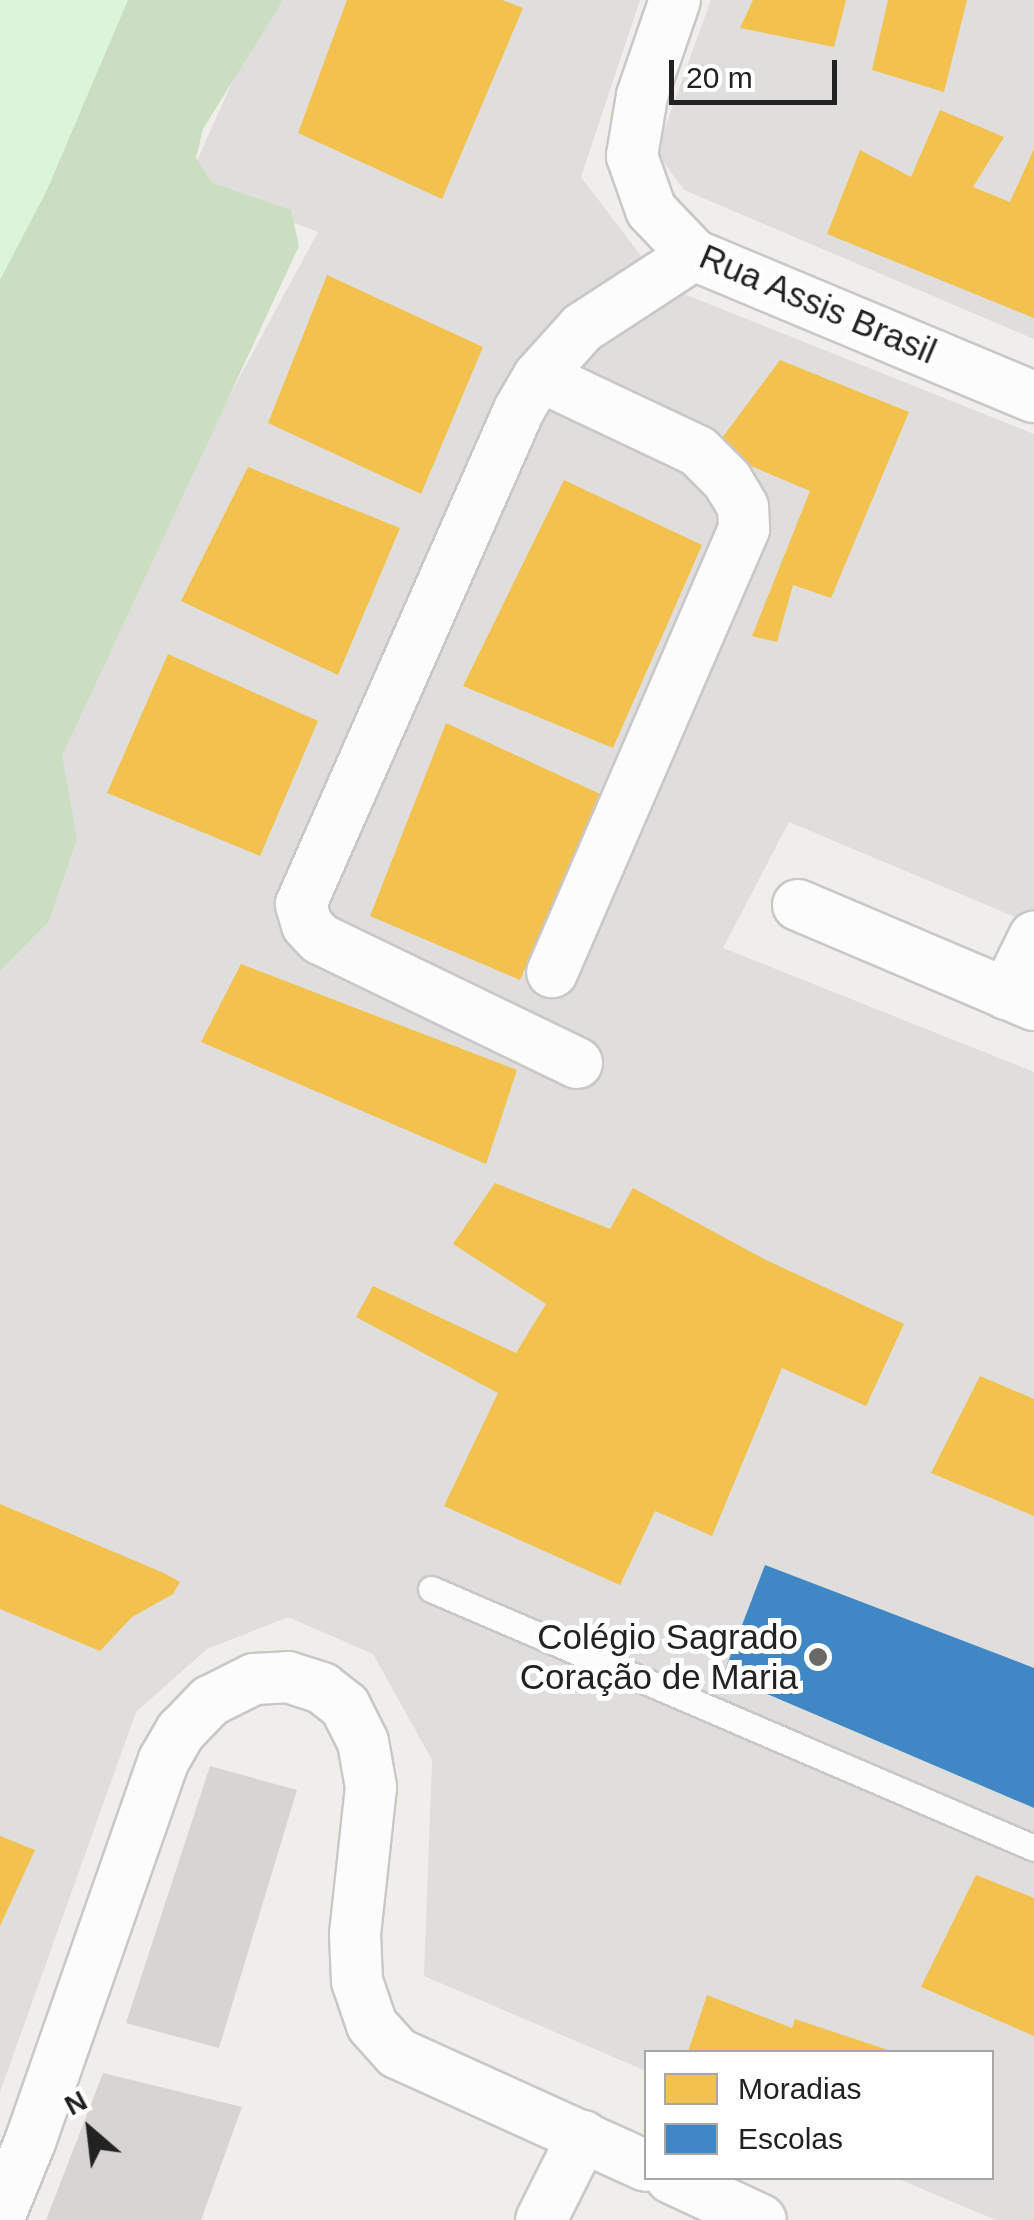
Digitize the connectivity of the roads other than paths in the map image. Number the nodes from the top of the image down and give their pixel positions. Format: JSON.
{"nodes":[{"id":1,"x":675,"y":0,"type":"edge"},
{"id":2,"x":694,"y":255,"type":"junction"},
{"id":3,"x":539,"y":376,"type":"junction"},
{"id":4,"x":1034,"y":396,"type":"edge"},
{"id":5,"x":798,"y":905,"type":"dead end"},
{"id":6,"x":1034,"y":937,"type":"edge"},
{"id":7,"x":552,"y":972,"type":"dead end"},
{"id":8,"x":1020,"y":1000,"type":"edge"},
{"id":9,"x":577,"y":1063,"type":"dead end"},
{"id":10,"x":431,"y":1589,"type":"dead end"},
{"id":11,"x":1034,"y":1848,"type":"edge"},
{"id":12,"x":583,"y":2136,"type":"junction"},
{"id":13,"x":644,"y":2165,"type":"edge"},
{"id":14,"x":675,"y":2180,"type":"edge"},
{"id":15,"x":0,"y":2214,"type":"edge"},
{"id":16,"x":541,"y":2220,"type":"edge"},
{"id":17,"x":761,"y":2220,"type":"edge"}],
"edges":[{"from":1,"to":2,"type":"street","name":"Rua Assis Brasil"},
{"from":2,"to":3,"type":"street"},
{"from":2,"to":4,"type":"street","name":"Rua Assis Brasil"},
{"from":3,"to":7,"type":"street"},
{"from":3,"to":9,"type":"street"},
{"from":5,"to":8,"type":"street"},
{"from":6,"to":8,"type":"street"},
{"from":10,"to":11,"type":"lane"},
{"from":12,"to":13,"type":"street"},
{"from":12,"to":15,"type":"street"},
{"from":12,"to":16,"type":"street"},
{"from":14,"to":17,"type":"street"}]}
